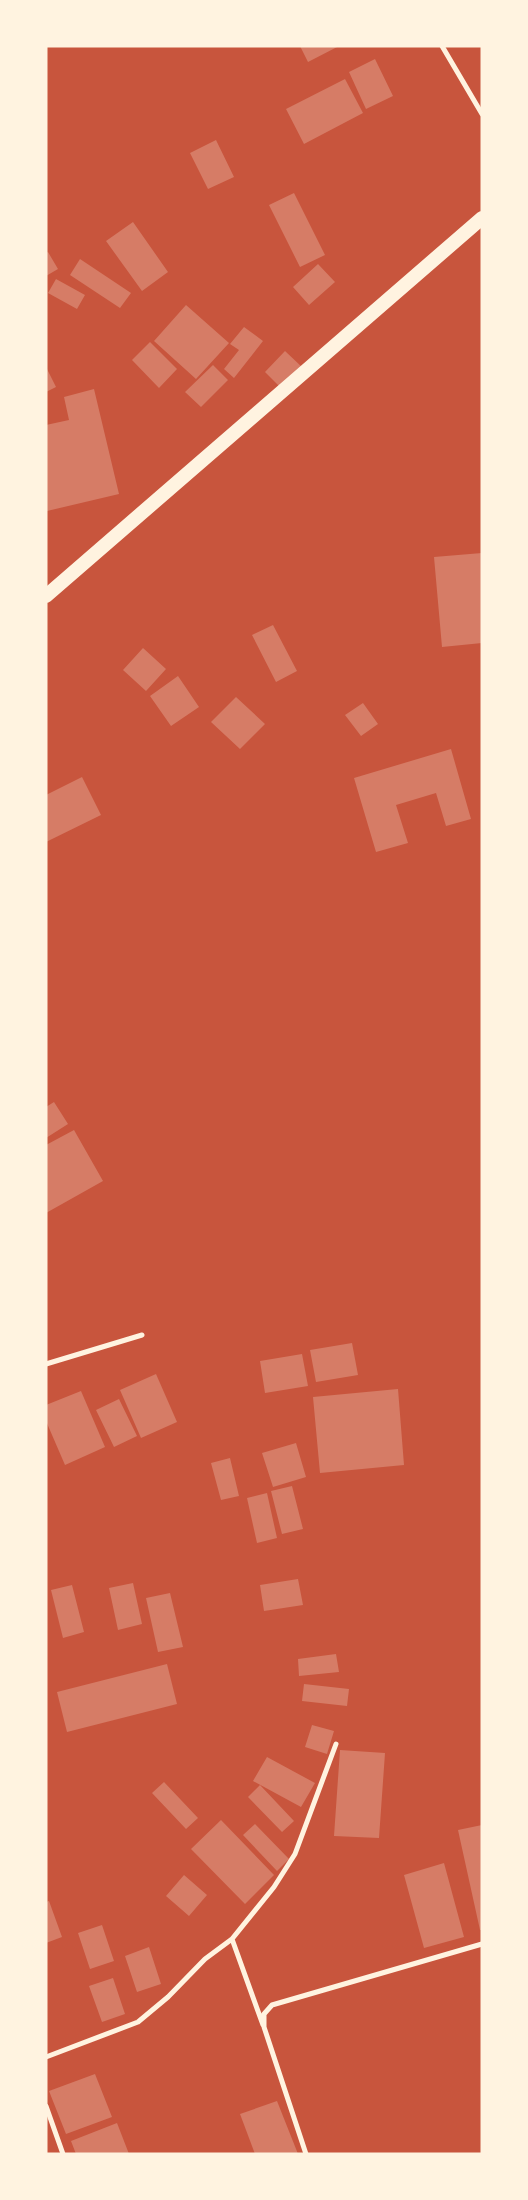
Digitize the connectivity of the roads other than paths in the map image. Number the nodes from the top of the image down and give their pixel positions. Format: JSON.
{"nodes":[{"id":1,"x":442,"y":46,"type":"edge"},
{"id":2,"x":482,"y":114,"type":"edge"},
{"id":3,"x":482,"y":218,"type":"edge"},
{"id":4,"x":46,"y":596,"type":"edge"},
{"id":5,"x":142,"y":1335,"type":"dead end"},
{"id":6,"x":46,"y":1364,"type":"edge"},
{"id":7,"x":336,"y":1744,"type":"dead end"},
{"id":8,"x":232,"y":1939,"type":"junction"},
{"id":9,"x":482,"y":1944,"type":"edge"},
{"id":10,"x":264,"y":2027,"type":"junction"},
{"id":11,"x":46,"y":2058,"type":"edge"},
{"id":12,"x":46,"y":2106,"type":"edge"},
{"id":13,"x":63,"y":2154,"type":"edge"},
{"id":14,"x":306,"y":2154,"type":"edge"}],
"edges":[{"from":1,"to":2,"type":"street"},
{"from":3,"to":4,"type":"highway"},
{"from":5,"to":6,"type":"street"},
{"from":7,"to":8,"type":"street"},
{"from":8,"to":10,"type":"street"},
{"from":8,"to":11,"type":"street"},
{"from":9,"to":10,"type":"street"},
{"from":10,"to":14,"type":"street"},
{"from":12,"to":13,"type":"street"}]}
